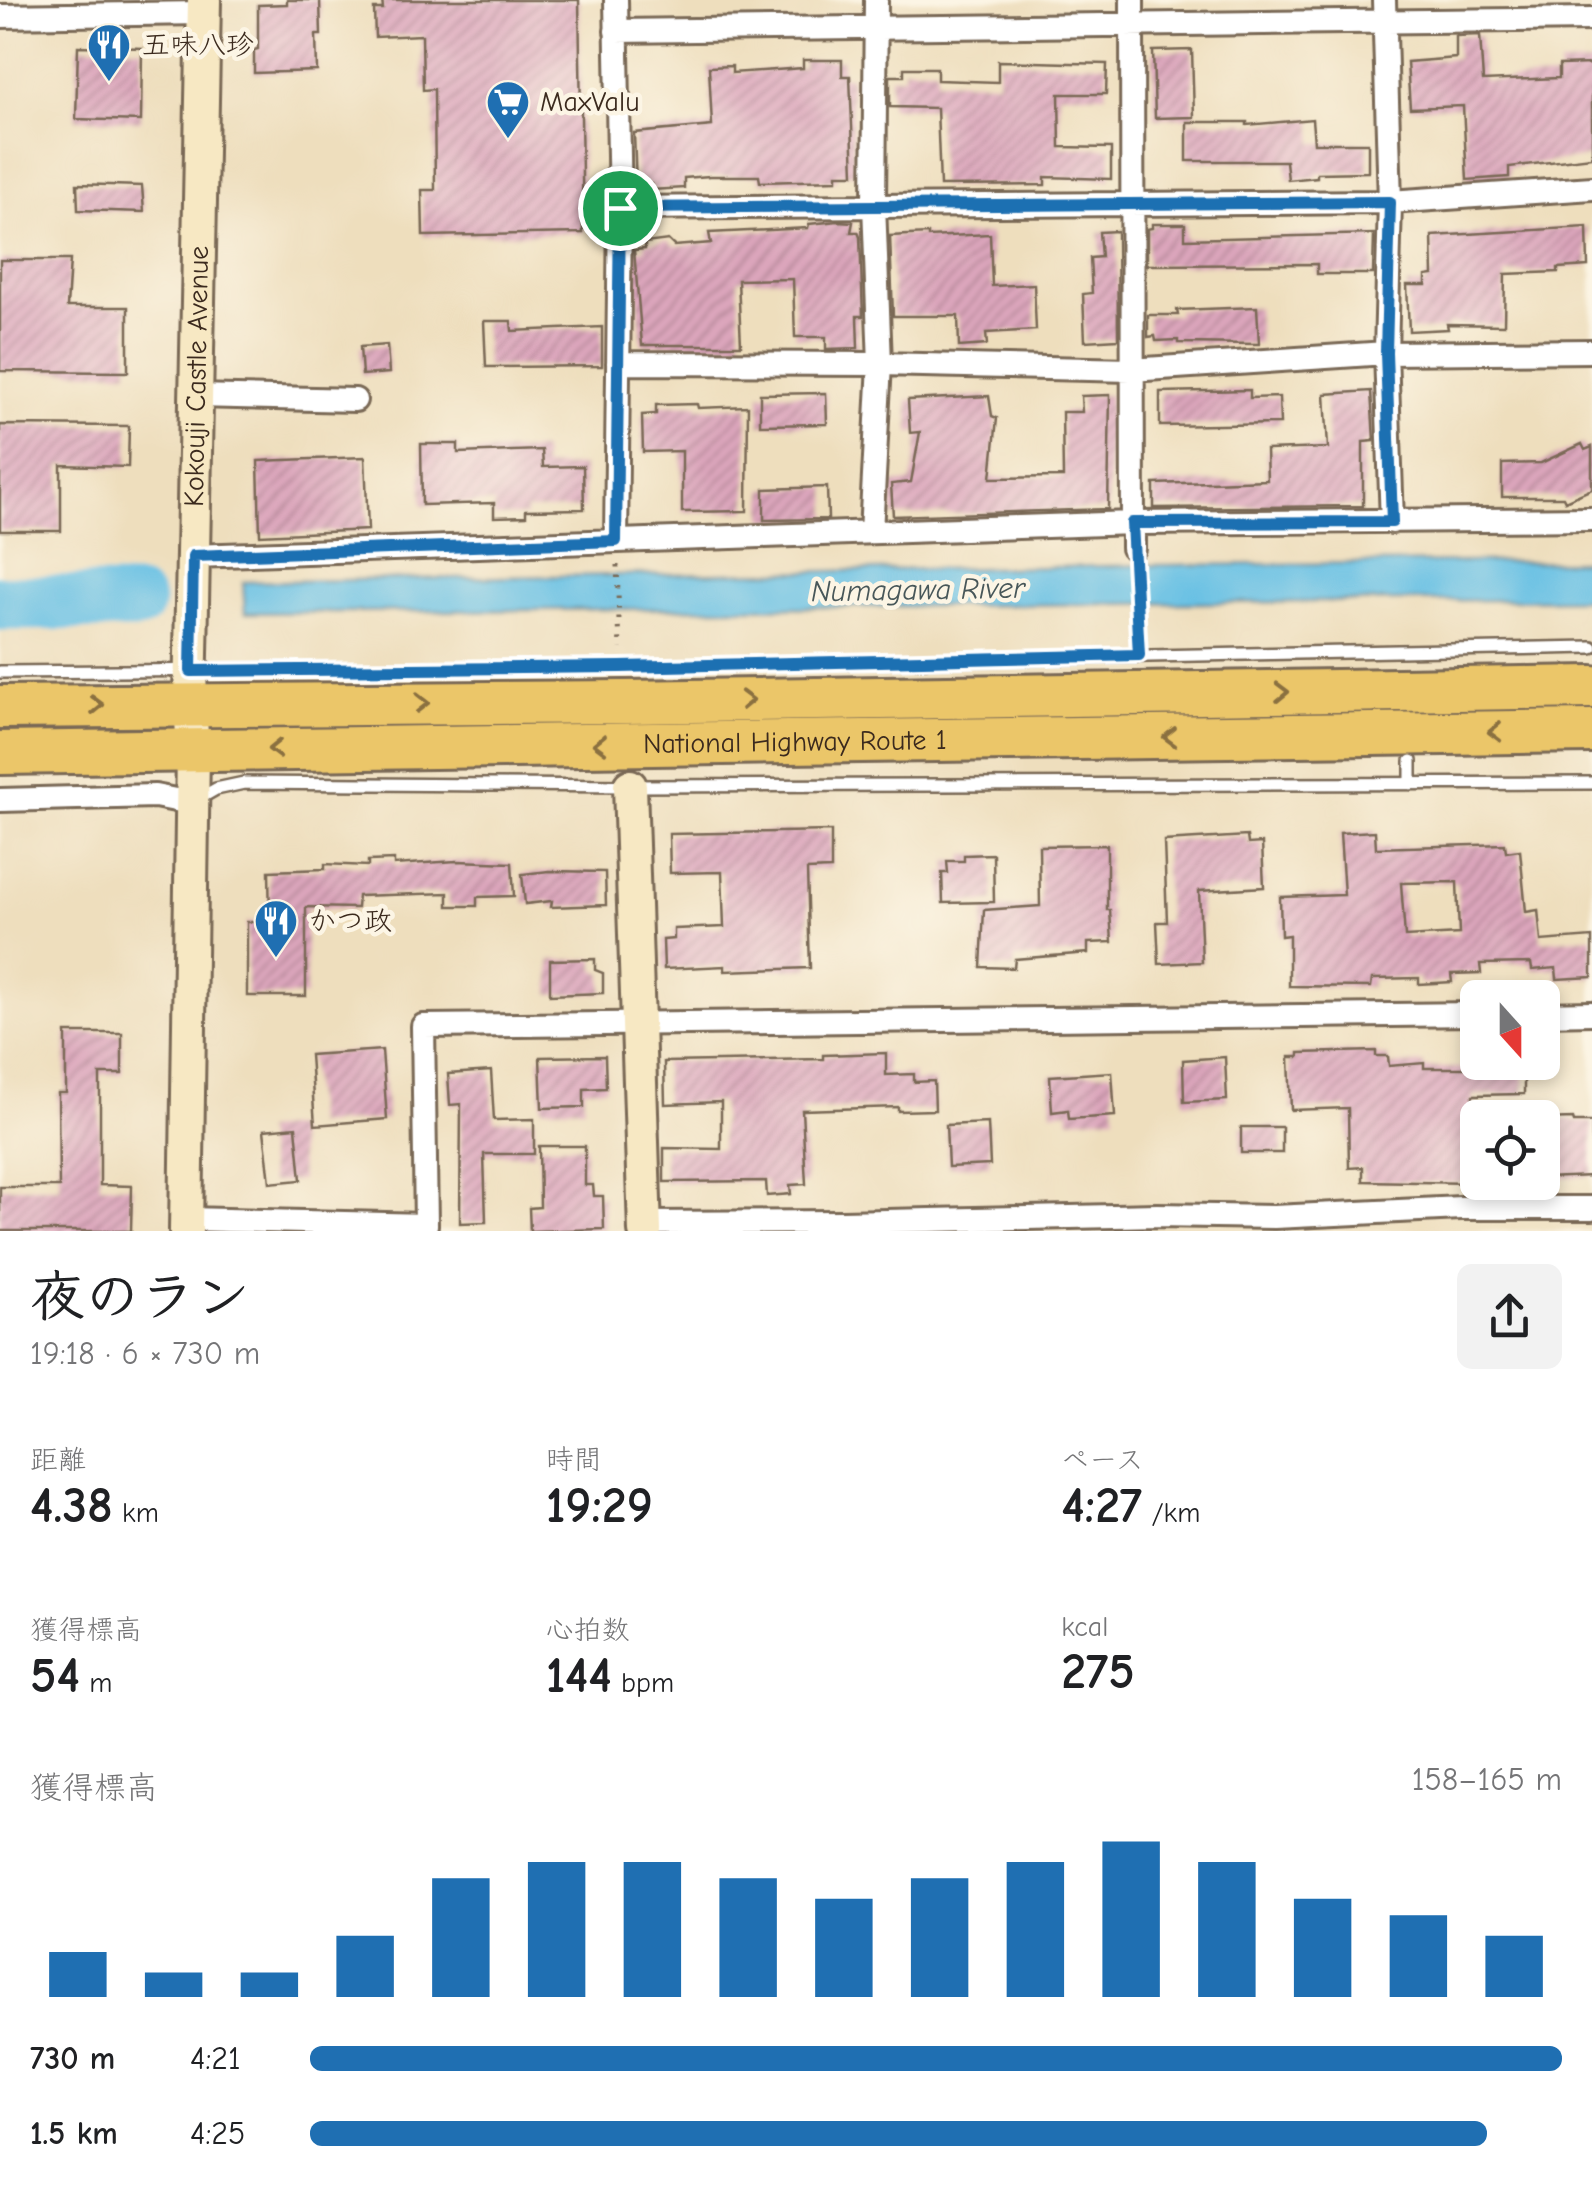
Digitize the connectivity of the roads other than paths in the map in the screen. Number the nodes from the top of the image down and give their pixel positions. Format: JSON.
{"nodes":[{"id":1,"x":616,"y":0,"type":"edge"},
{"id":2,"x":876,"y":0,"type":"edge"},
{"id":3,"x":1132,"y":0,"type":"edge"},
{"id":4,"x":204,"y":7,"type":"edge"},
{"id":5,"x":1384,"y":12,"type":"edge"},
{"id":6,"x":0,"y":16,"type":"edge"},
{"id":7,"x":1592,"y":18,"type":"edge"},
{"id":8,"x":1132,"y":26,"type":"junction"},
{"id":9,"x":877,"y":29,"type":"junction"},
{"id":10,"x":616,"y":31,"type":"junction"},
{"id":11,"x":1592,"y":188,"type":"edge"},
{"id":12,"x":1390,"y":202,"type":"junction"},
{"id":13,"x":874,"y":204,"type":"junction"},
{"id":14,"x":1130,"y":205,"type":"junction"},
{"id":15,"x":620,"y":208,"type":"junction"},
{"id":16,"x":1592,"y":351,"type":"edge"},
{"id":17,"x":1386,"y":353,"type":"junction"},
{"id":18,"x":618,"y":363,"type":"junction"},
{"id":19,"x":880,"y":364,"type":"junction"},
{"id":20,"x":1131,"y":370,"type":"junction"},
{"id":21,"x":196,"y":396,"type":"junction"},
{"id":22,"x":355,"y":400,"type":"dead end"},
{"id":23,"x":1592,"y":519,"type":"edge"},
{"id":24,"x":1392,"y":522,"type":"junction"},
{"id":25,"x":1132,"y":523,"type":"junction"},
{"id":26,"x":872,"y":532,"type":"junction"},
{"id":27,"x":616,"y":541,"type":"junction"},
{"id":28,"x":1133,"y":548,"type":"road end"},
{"id":29,"x":193,"y":556,"type":"junction"},
{"id":30,"x":1592,"y":647,"type":"edge"},
{"id":31,"x":0,"y":672,"type":"edge"},
{"id":32,"x":1592,"y":687,"type":"edge"},
{"id":33,"x":190,"y":688,"type":"junction"},
{"id":34,"x":0,"y":707,"type":"edge"},
{"id":35,"x":1592,"y":731,"type":"edge"},
{"id":36,"x":193,"y":751,"type":"junction"},
{"id":37,"x":0,"y":753,"type":"edge"},
{"id":38,"x":1411,"y":761,"type":"dead end"},
{"id":39,"x":1592,"y":783,"type":"edge"},
{"id":40,"x":1411,"y":784,"type":"junction"},
{"id":41,"x":630,"y":786,"type":"junction"},
{"id":42,"x":0,"y":800,"type":"edge"},
{"id":43,"x":191,"y":804,"type":"junction"},
{"id":44,"x":1592,"y":1013,"type":"edge"},
{"id":45,"x":1460,"y":1014,"type":"edge"},
{"id":46,"x":1560,"y":1014,"type":"edge"},
{"id":47,"x":639,"y":1021,"type":"junction"},
{"id":48,"x":1592,"y":1208,"type":"edge"},
{"id":49,"x":1461,"y":1220,"type":"edge"},
{"id":50,"x":1274,"y":1224,"type":"edge"},
{"id":51,"x":186,"y":1225,"type":"edge"},
{"id":52,"x":645,"y":1227,"type":"edge"},
{"id":53,"x":842,"y":1227,"type":"edge"}],
"edges":[{"from":1,"to":10,"type":"street"},
{"from":2,"to":9,"type":"street"},
{"from":3,"to":8,"type":"street"},
{"from":4,"to":6,"type":"street"},
{"from":4,"to":21,"type":"main road","name":"Kokouji Castle Avenue"},
{"from":5,"to":7,"type":"street"},
{"from":5,"to":8,"type":"street"},
{"from":5,"to":12,"type":"street"},
{"from":8,"to":9,"type":"street"},
{"from":8,"to":14,"type":"street"},
{"from":9,"to":10,"type":"street"},
{"from":9,"to":13,"type":"street"},
{"from":10,"to":15,"type":"street"},
{"from":11,"to":12,"type":"street"},
{"from":12,"to":14,"type":"street"},
{"from":12,"to":17,"type":"street"},
{"from":13,"to":14,"type":"street"},
{"from":13,"to":15,"type":"street"},
{"from":13,"to":19,"type":"street"},
{"from":14,"to":20,"type":"street"},
{"from":15,"to":18,"type":"street"},
{"from":16,"to":17,"type":"street"},
{"from":17,"to":20,"type":"street"},
{"from":17,"to":24,"type":"street"},
{"from":18,"to":19,"type":"street"},
{"from":18,"to":27,"type":"street"},
{"from":19,"to":20,"type":"street"},
{"from":19,"to":26,"type":"street"},
{"from":20,"to":25,"type":"street"},
{"from":21,"to":22,"type":"street"},
{"from":21,"to":29,"type":"main road","name":"Kokouji Castle Avenue"},
{"from":23,"to":24,"type":"street"},
{"from":24,"to":25,"type":"street"},
{"from":25,"to":26,"type":"street"},
{"from":25,"to":28,"type":"street"},
{"from":26,"to":27,"type":"street"},
{"from":27,"to":29,"type":"street"},
{"from":29,"to":33,"type":"main road","name":"Kokouji Castle Avenue"},
{"from":30,"to":33,"type":"lane"},
{"from":31,"to":33,"type":"lane"},
{"from":33,"to":32,"type":"highway","name":"National Highway Route 1","one_way":true},
{"from":34,"to":33,"type":"highway","name":"National Highway Route 1","one_way":true},
{"from":33,"to":36,"type":"main road","name":"Kokouji Castle Avenue"},
{"from":35,"to":36,"type":"highway","name":"National Highway Route 1","one_way":true},
{"from":36,"to":37,"type":"highway","name":"National Highway Route 1"},
{"from":36,"to":43,"type":"main road","name":"Kokouji Castle Avenue"},
{"from":38,"to":40,"type":"lane"},
{"from":39,"to":40,"type":"lane"},
{"from":40,"to":41,"type":"lane"},
{"from":41,"to":43,"type":"lane"},
{"from":41,"to":47,"type":"main road"},
{"from":42,"to":43,"type":"street"},
{"from":43,"to":51,"type":"main road","name":"Kokouji Castle Avenue"},
{"from":44,"to":46,"type":"street"},
{"from":45,"to":47,"type":"street"},
{"from":47,"to":51,"type":"street"},
{"from":47,"to":52,"type":"main road"},
{"from":48,"to":49,"type":"street"},
{"from":49,"to":50,"type":"street"},
{"from":50,"to":53,"type":"street"},
{"from":52,"to":53,"type":"street"}]}
